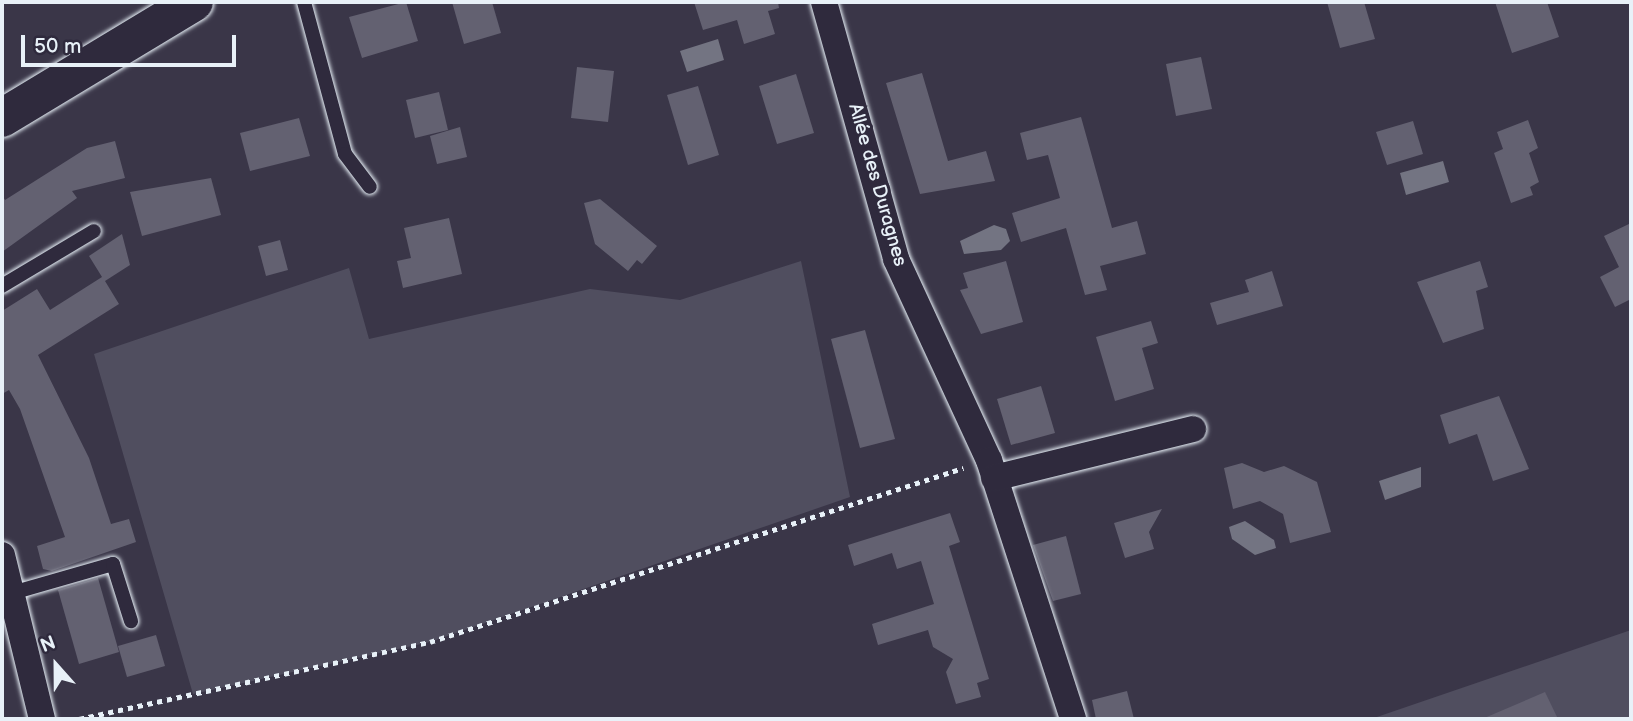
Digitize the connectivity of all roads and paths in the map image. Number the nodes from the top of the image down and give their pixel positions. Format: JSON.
{"nodes":[{"id":1,"x":194,"y":2,"type":"edge"},
{"id":2,"x":304,"y":2,"type":"edge"},
{"id":3,"x":824,"y":2,"type":"edge"},
{"id":4,"x":2,"y":118,"type":"edge"},
{"id":5,"x":370,"y":187,"type":"dead end"},
{"id":6,"x":94,"y":231,"type":"dead end"},
{"id":7,"x":2,"y":286,"type":"edge"},
{"id":8,"x":1193,"y":429,"type":"dead end"},
{"id":9,"x":991,"y":469,"type":"junction"},
{"id":10,"x":2,"y":555,"type":"edge"},
{"id":11,"x":12,"y":593,"type":"junction"},
{"id":12,"x":131,"y":621,"type":"dead end"},
{"id":13,"x":42,"y":719,"type":"edge"},
{"id":14,"x":79,"y":719,"type":"edge"},
{"id":15,"x":1073,"y":719,"type":"edge"}],
"edges":[{"from":1,"to":4,"type":"main road"},
{"from":2,"to":5,"type":"lane"},
{"from":3,"to":9,"type":"street","name":"Allée des Duragnes"},
{"from":6,"to":7,"type":"lane"},
{"from":8,"to":9,"type":"street"},
{"from":9,"to":14,"type":"path"},
{"from":9,"to":15,"type":"street","name":"Allée des Duragnes"},
{"from":10,"to":11,"type":"street"},
{"from":11,"to":12,"type":"lane"},
{"from":11,"to":13,"type":"street"}]}
